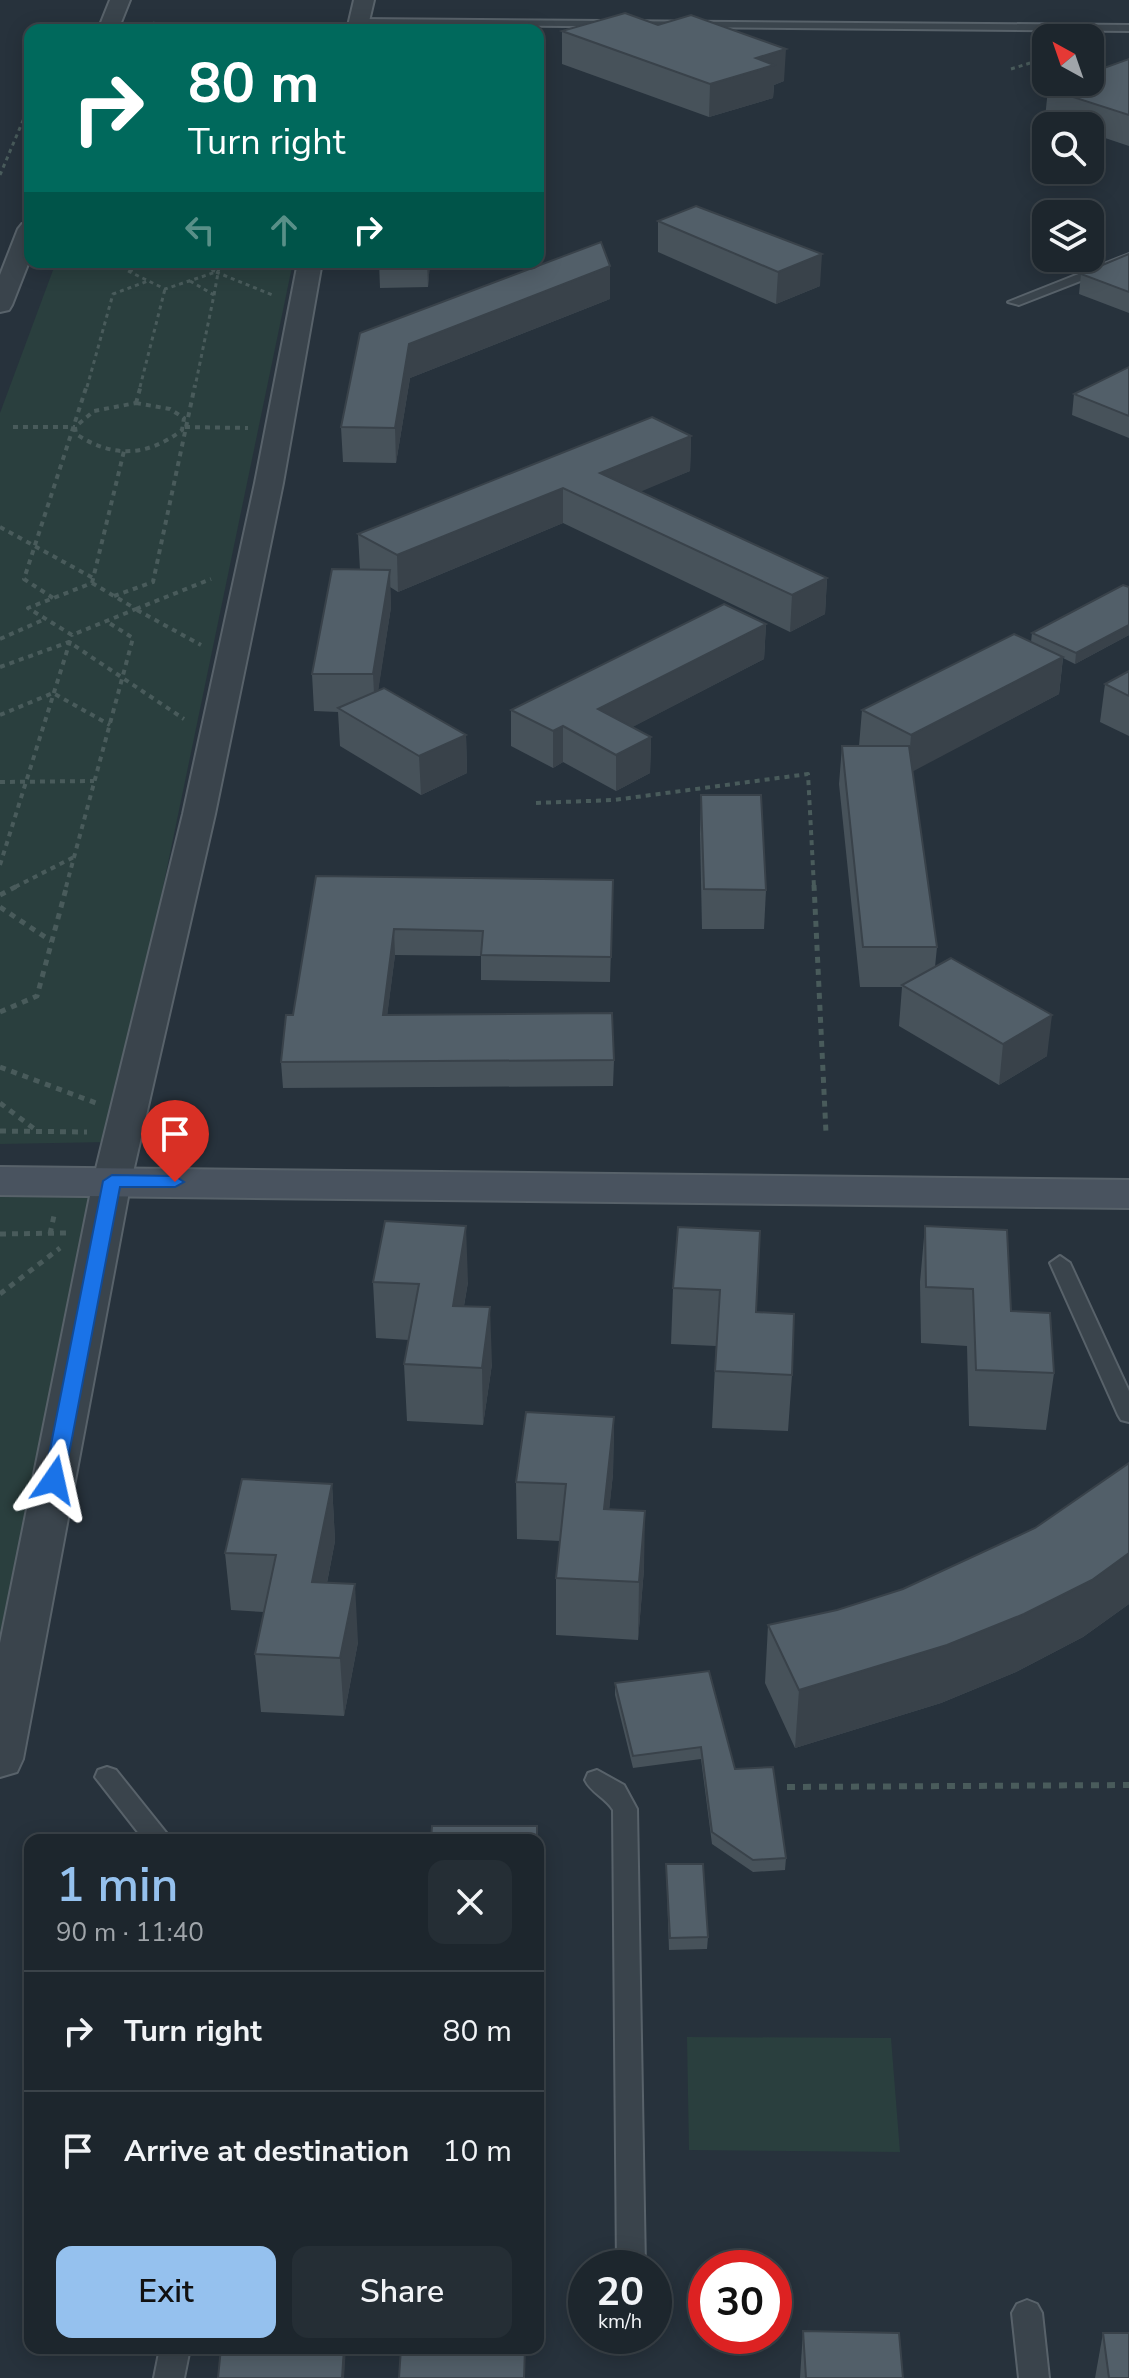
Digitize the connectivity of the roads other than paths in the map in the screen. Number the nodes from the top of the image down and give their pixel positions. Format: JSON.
{"nodes":[{"id":1,"x":120,"y":0,"type":"edge"},
{"id":2,"x":364,"y":0,"type":"edge"},
{"id":3,"x":110,"y":24,"type":"edge"},
{"id":4,"x":358,"y":24,"type":"edge"},
{"id":5,"x":544,"y":26,"type":"edge"},
{"id":6,"x":1129,"y":28,"type":"edge"},
{"id":7,"x":24,"y":244,"type":"edge"},
{"id":8,"x":1129,"y":258,"type":"edge"},
{"id":9,"x":309,"y":268,"type":"edge"},
{"id":10,"x":1014,"y":302,"type":"dead end"},
{"id":11,"x":0,"y":305,"type":"edge"},
{"id":12,"x":0,"y":1181,"type":"edge"},
{"id":13,"x":112,"y":1181,"type":"junction"},
{"id":14,"x":1129,"y":1194,"type":"edge"},
{"id":15,"x":1060,"y":1263,"type":"dead end"},
{"id":16,"x":1129,"y":1415,"type":"edge"},
{"id":17,"x":0,"y":1759,"type":"edge"},
{"id":18,"x":107,"y":1777,"type":"dead end"},
{"id":19,"x":597,"y":1780,"type":"dead end"},
{"id":20,"x":154,"y":1834,"type":"edge"},
{"id":21,"x":631,"y":2250,"type":"edge"},
{"id":22,"x":1027,"y":2313,"type":"dead end"},
{"id":23,"x":174,"y":2354,"type":"edge"},
{"id":24,"x":169,"y":2378,"type":"edge"},
{"id":25,"x":1034,"y":2378,"type":"edge"}],
"edges":[{"from":1,"to":3,"type":"street"},
{"from":2,"to":4,"type":"street"},
{"from":5,"to":6,"type":"lane"},
{"from":7,"to":11,"type":"street"},
{"from":8,"to":10,"type":"lane"},
{"from":9,"to":13,"type":"street"},
{"from":12,"to":13,"type":"street"},
{"from":13,"to":14,"type":"street"},
{"from":13,"to":17,"type":"street"},
{"from":15,"to":16,"type":"lane"},
{"from":18,"to":20,"type":"lane"},
{"from":19,"to":21,"type":"lane"},
{"from":22,"to":25,"type":"lane"},
{"from":23,"to":24,"type":"lane"}]}
